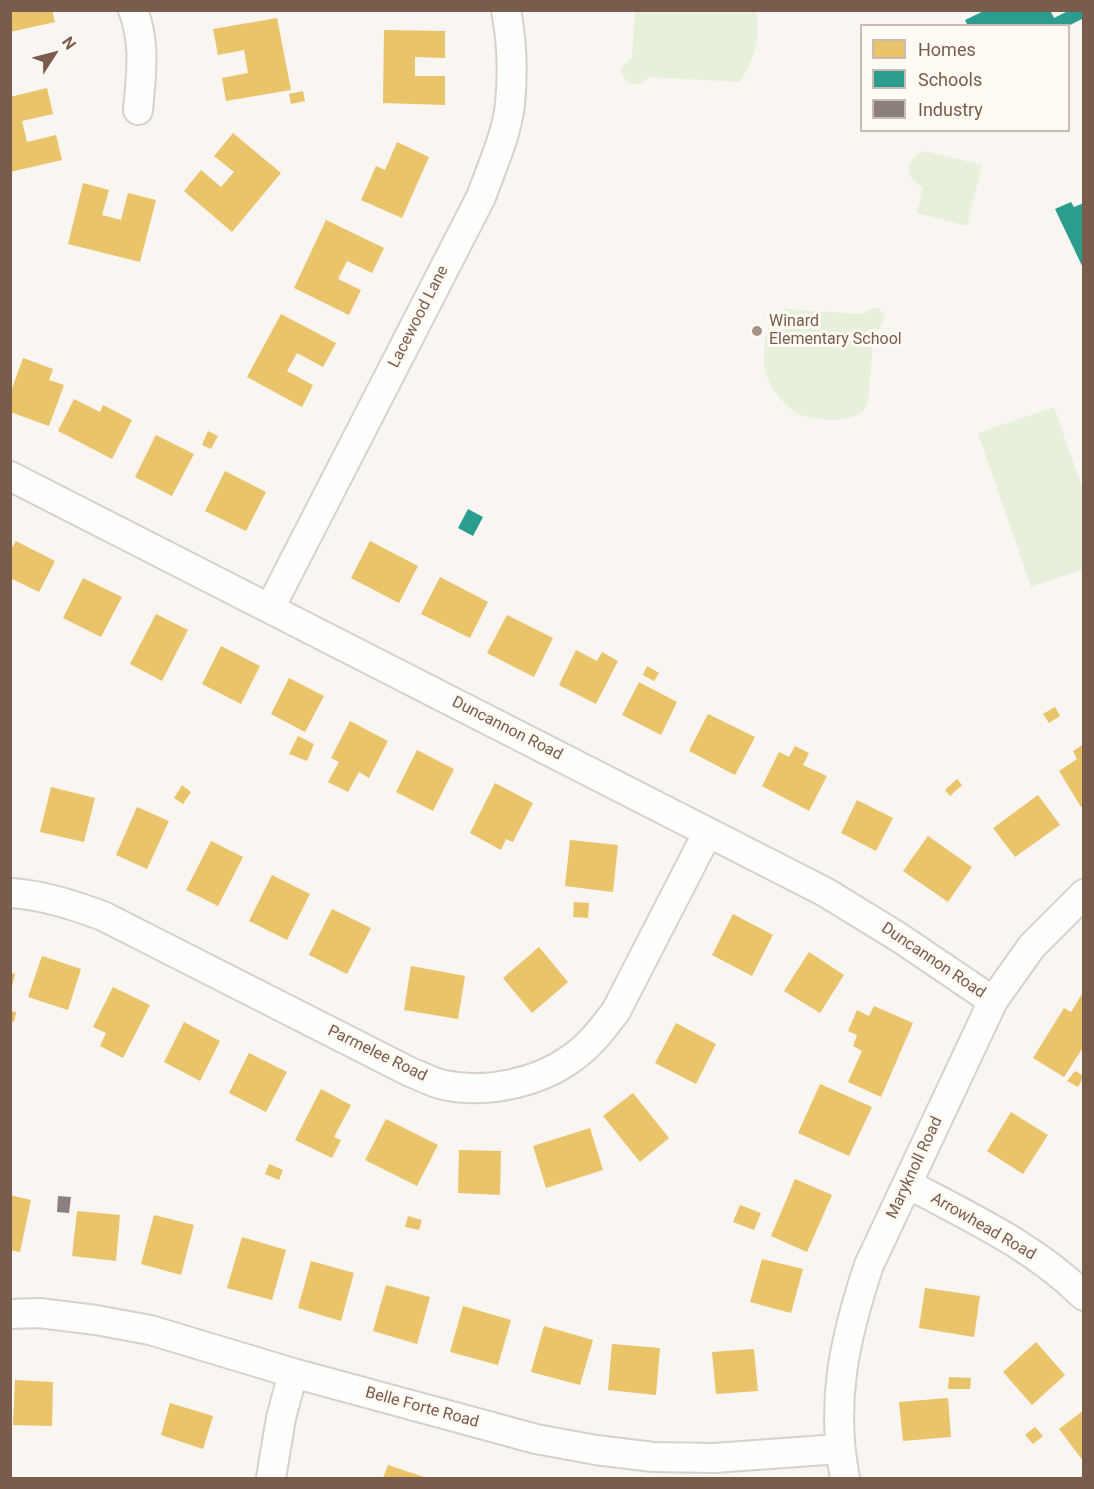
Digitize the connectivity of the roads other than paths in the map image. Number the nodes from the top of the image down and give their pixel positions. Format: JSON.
{"nodes":[{"id":1,"x":133,"y":10,"type":"edge"},
{"id":2,"x":506,"y":10,"type":"edge"},
{"id":3,"x":138,"y":110,"type":"dead end"},
{"id":4,"x":10,"y":476,"type":"edge"},
{"id":5,"x":270,"y":608,"type":"junction"},
{"id":6,"x":708,"y":832,"type":"junction"},
{"id":7,"x":10,"y":893,"type":"edge"},
{"id":8,"x":1083,"y":894,"type":"edge"},
{"id":9,"x":993,"y":1001,"type":"junction"},
{"id":10,"x":908,"y":1184,"type":"junction"},
{"id":11,"x":1083,"y":1296,"type":"edge"},
{"id":12,"x":10,"y":1314,"type":"edge"},
{"id":13,"x":293,"y":1373,"type":"junction"},
{"id":14,"x":839,"y":1449,"type":"junction"},
{"id":15,"x":271,"y":1479,"type":"edge"},
{"id":16,"x":845,"y":1479,"type":"edge"}],
"edges":[{"from":1,"to":3,"type":"street"},
{"from":2,"to":5,"type":"street","name":"Lacewood Lane"},
{"from":4,"to":5,"type":"street","name":"Duncannon Road"},
{"from":5,"to":6,"type":"street","name":"Duncannon Road"},
{"from":6,"to":7,"type":"street","name":"Parmelee Road"},
{"from":6,"to":9,"type":"street","name":"Duncannon Road"},
{"from":8,"to":9,"type":"street","name":"Maryknoll Road"},
{"from":9,"to":10,"type":"street","name":"Maryknoll Road"},
{"from":10,"to":11,"type":"street","name":"Arrowhead Road"},
{"from":10,"to":14,"type":"street","name":"Maryknoll Road"},
{"from":12,"to":13,"type":"street","name":"Belle Forte Road"},
{"from":13,"to":14,"type":"street","name":"Belle Forte Road"},
{"from":13,"to":15,"type":"street"},
{"from":14,"to":16,"type":"street","name":"Maryknoll Road"}]}
